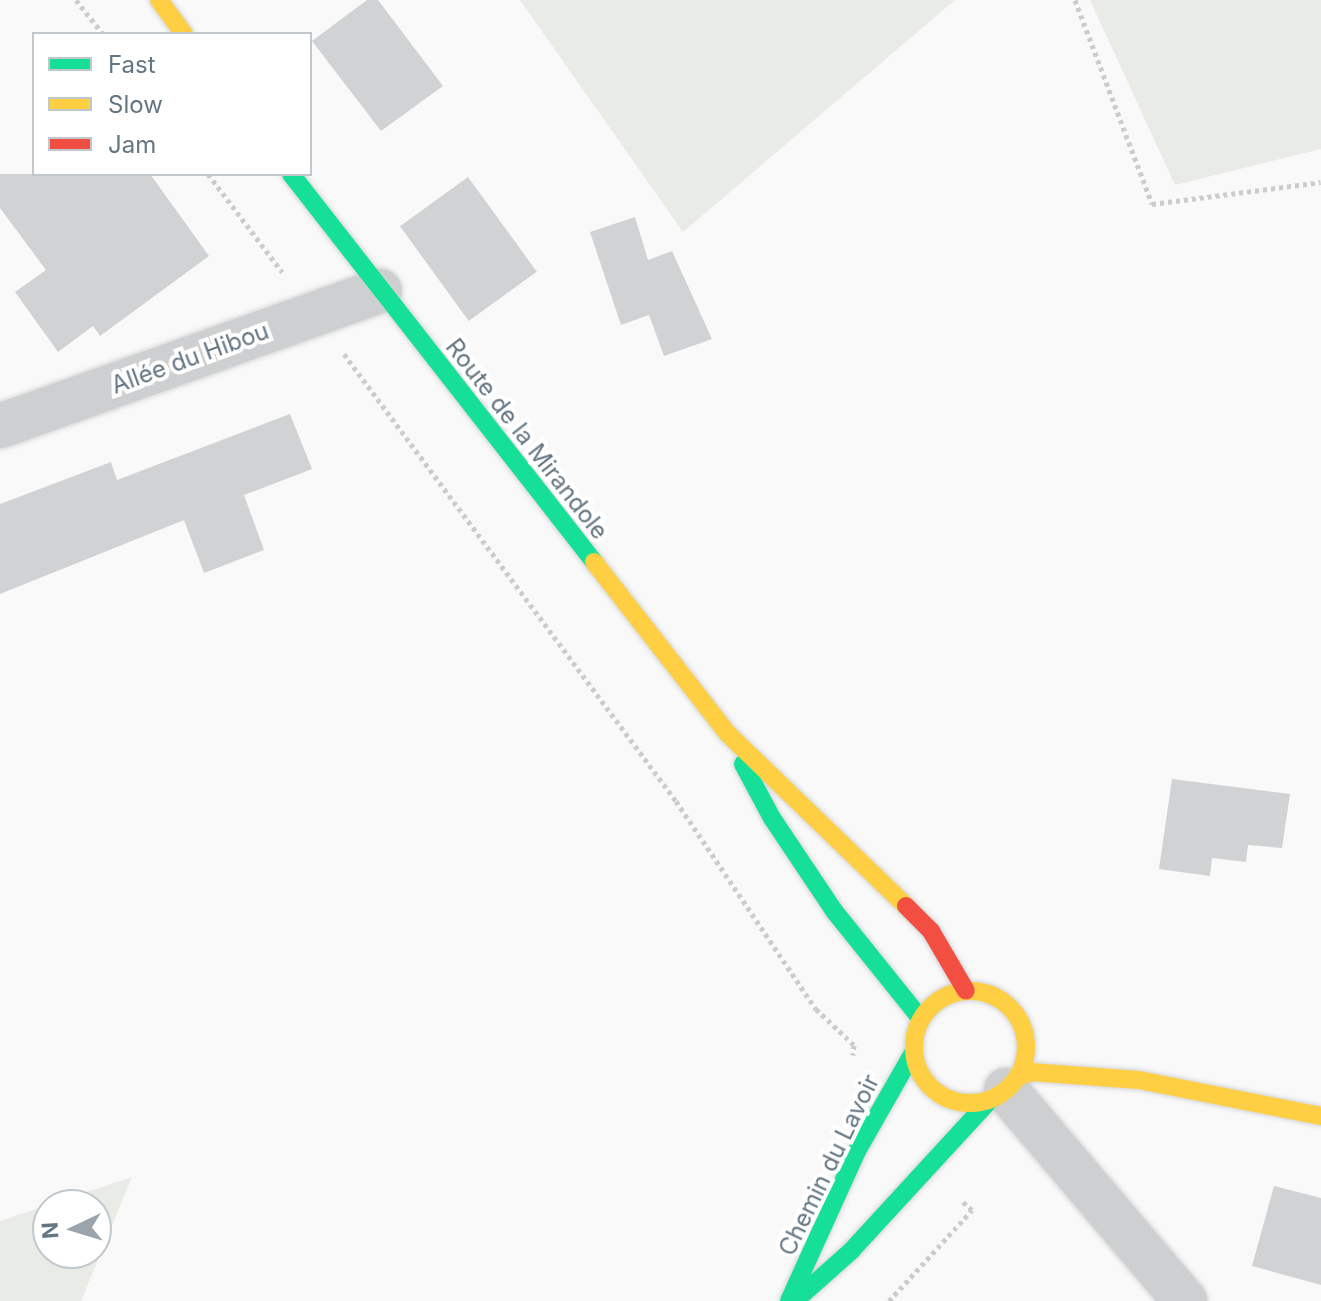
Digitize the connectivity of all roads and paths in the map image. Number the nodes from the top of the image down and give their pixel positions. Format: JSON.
{"nodes":[{"id":1,"x":76,"y":0,"type":"edge"},
{"id":2,"x":159,"y":0,"type":"edge"},
{"id":3,"x":1075,"y":0,"type":"edge"},
{"id":4,"x":101,"y":32,"type":"edge"},
{"id":5,"x":183,"y":32,"type":"edge"},
{"id":6,"x":210,"y":176,"type":"edge"},
{"id":7,"x":293,"y":176,"type":"edge"},
{"id":8,"x":1321,"y":182,"type":"edge"},
{"id":9,"x":380,"y":291,"type":"junction"},
{"id":10,"x":314,"y":314,"type":"junction"},
{"id":11,"x":0,"y":426,"type":"edge"},
{"id":12,"x":727,"y":733,"type":"junction"},
{"id":13,"x":966,"y":991,"type":"junction"},
{"id":14,"x":921,"y":1019,"type":"junction"},
{"id":15,"x":914,"y":1051,"type":"junction"},
{"id":16,"x":1004,"y":1089,"type":"junction"},
{"id":17,"x":1321,"y":1116,"type":"edge"},
{"id":18,"x":875,"y":1120,"type":"junction"},
{"id":19,"x":927,"y":1168,"type":"junction"},
{"id":20,"x":792,"y":1301,"type":"edge"},
{"id":21,"x":889,"y":1301,"type":"edge"},
{"id":22,"x":1185,"y":1301,"type":"edge"}],
"edges":[{"from":1,"to":4,"type":"path"},
{"from":2,"to":5,"type":"street"},
{"from":3,"to":8,"type":"path"},
{"from":6,"to":10,"type":"path"},
{"from":7,"to":9,"type":"street","name":"Route de la Mirandole"},
{"from":9,"to":10,"type":"street","name":"Allée du Hibou"},
{"from":9,"to":12,"type":"street","name":"Route de la Mirandole"},
{"from":10,"to":11,"type":"street","name":"Allée du Hibou"},
{"from":10,"to":18,"type":"path"},
{"from":12,"to":13,"type":"street","name":"Route de la Mirandole"},
{"from":12,"to":14,"type":"street","name":"Route de la Mirandole"},
{"from":13,"to":14,"type":"street"},
{"from":13,"to":16,"type":"street"},
{"from":14,"to":15,"type":"street"},
{"from":15,"to":16,"type":"street"},
{"from":15,"to":18,"type":"street","name":"Chemin du Lavoir"},
{"from":16,"to":17,"type":"street"},
{"from":16,"to":19,"type":"street","name":"Chemin du Lavoir"},
{"from":16,"to":22,"type":"street"},
{"from":18,"to":20,"type":"street","name":"Chemin du Lavoir"},
{"from":19,"to":20,"type":"street","name":"Chemin du Lavoir"},
{"from":19,"to":21,"type":"path"}]}
